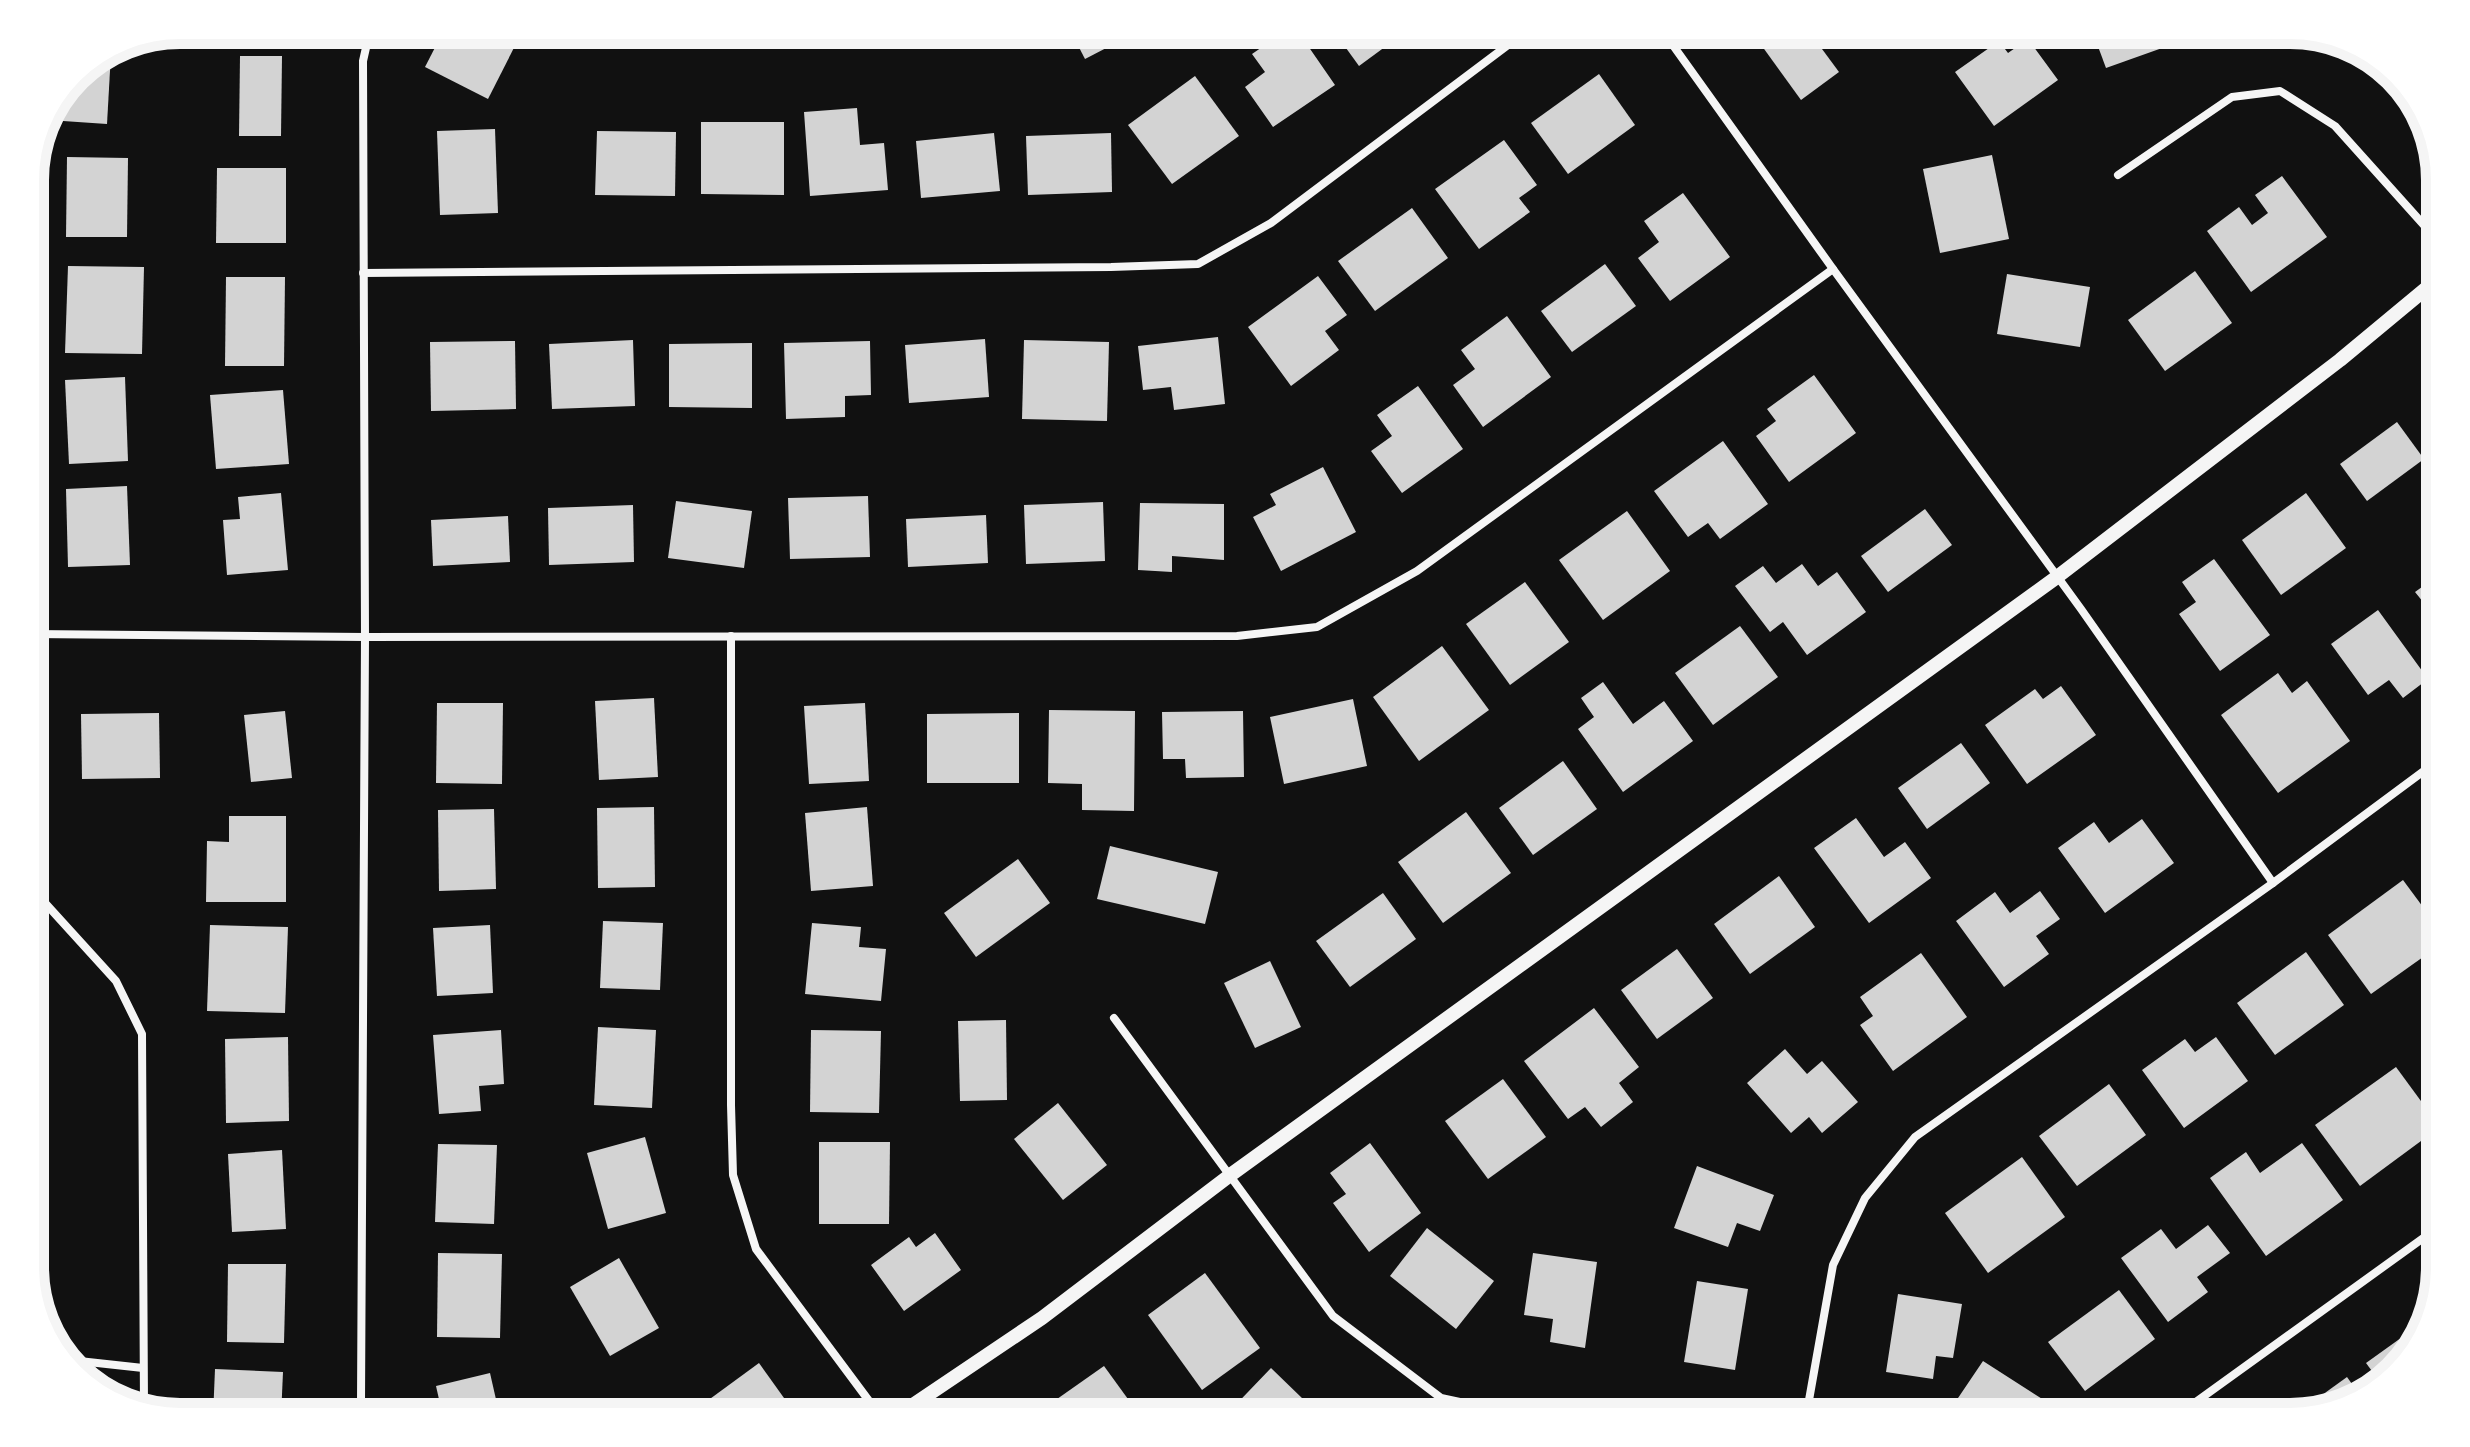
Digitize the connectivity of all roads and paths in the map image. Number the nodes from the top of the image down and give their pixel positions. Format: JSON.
{"nodes":[{"id":1,"x":367,"y":44,"type":"edge"},
{"id":2,"x":1509,"y":44,"type":"edge"},
{"id":3,"x":1672,"y":44,"type":"edge"},
{"id":4,"x":2118,"y":175,"type":"dead end"},
{"id":5,"x":2426,"y":227,"type":"edge"},
{"id":6,"x":1833,"y":269,"type":"junction"},
{"id":7,"x":363,"y":273,"type":"junction"},
{"id":8,"x":2426,"y":289,"type":"edge"},
{"id":9,"x":2057,"y":577,"type":"junction"},
{"id":10,"x":44,"y":634,"type":"edge"},
{"id":11,"x":731,"y":636,"type":"junction"},
{"id":12,"x":365,"y":637,"type":"junction"},
{"id":13,"x":2426,"y":769,"type":"edge"},
{"id":14,"x":2273,"y":883,"type":"junction"},
{"id":15,"x":44,"y":902,"type":"edge"},
{"id":16,"x":1114,"y":1018,"type":"dead end"},
{"id":17,"x":1229,"y":1176,"type":"junction"},
{"id":18,"x":2426,"y":1236,"type":"edge"},
{"id":19,"x":82,"y":1361,"type":"edge"},
{"id":20,"x":143,"y":1368,"type":"junction"},
{"id":21,"x":144,"y":1398,"type":"edge"},
{"id":22,"x":361,"y":1403,"type":"edge"},
{"id":23,"x":871,"y":1403,"type":"edge"},
{"id":24,"x":916,"y":1403,"type":"edge"},
{"id":25,"x":1464,"y":1403,"type":"edge"},
{"id":26,"x":1808,"y":1403,"type":"edge"},
{"id":27,"x":2194,"y":1403,"type":"edge"}],
"edges":[{"from":1,"to":7,"type":"street"},
{"from":2,"to":7,"type":"street"},
{"from":3,"to":6,"type":"street"},
{"from":4,"to":5,"type":"street"},
{"from":6,"to":9,"type":"street"},
{"from":6,"to":11,"type":"street"},
{"from":7,"to":12,"type":"street"},
{"from":8,"to":9,"type":"street"},
{"from":9,"to":14,"type":"street"},
{"from":9,"to":17,"type":"street"},
{"from":10,"to":12,"type":"street"},
{"from":11,"to":12,"type":"street"},
{"from":11,"to":23,"type":"street"},
{"from":12,"to":22,"type":"street"},
{"from":13,"to":14,"type":"street"},
{"from":14,"to":26,"type":"street"},
{"from":15,"to":20,"type":"street"},
{"from":16,"to":17,"type":"street"},
{"from":17,"to":24,"type":"street"},
{"from":17,"to":25,"type":"street"},
{"from":18,"to":27,"type":"street"},
{"from":19,"to":20,"type":"street"},
{"from":20,"to":21,"type":"street"}]}
